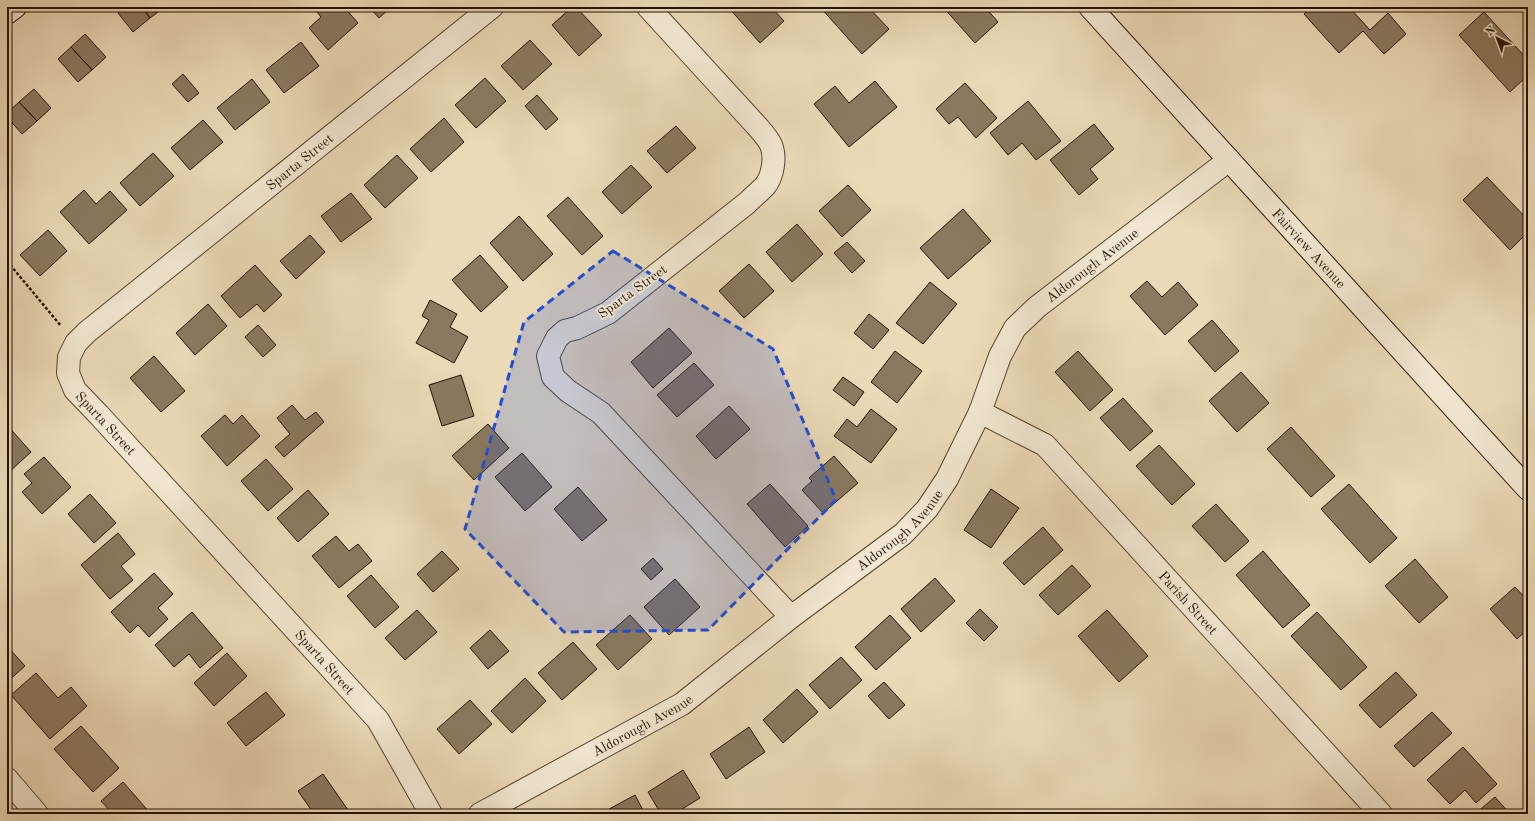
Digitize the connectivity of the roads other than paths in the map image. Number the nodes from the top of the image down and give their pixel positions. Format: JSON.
{"nodes":[{"id":1,"x":14,"y":7,"type":"edge"},
{"id":2,"x":492,"y":7,"type":"edge"},
{"id":3,"x":648,"y":7,"type":"edge"},
{"id":4,"x":1090,"y":7,"type":"edge"},
{"id":5,"x":7,"y":13,"type":"edge"},
{"id":6,"x":1229,"y":160,"type":"junction"},
{"id":7,"x":980,"y":412,"type":"junction"},
{"id":8,"x":1528,"y":489,"type":"edge"},
{"id":9,"x":791,"y":617,"type":"junction"},
{"id":10,"x":7,"y":779,"type":"edge"},
{"id":11,"x":37,"y":814,"type":"edge"},
{"id":12,"x":431,"y":814,"type":"edge"},
{"id":13,"x":480,"y":814,"type":"edge"},
{"id":14,"x":1381,"y":814,"type":"edge"}],
"edges":[{"from":1,"to":5,"type":"street"},
{"from":2,"to":12,"type":"street","name":"Sparta Street"},
{"from":3,"to":9,"type":"street","name":"Sparta Street"},
{"from":4,"to":6,"type":"street","name":"Fairview Avenue"},
{"from":6,"to":7,"type":"street","name":"Aldorough Avenue"},
{"from":6,"to":8,"type":"street","name":"Fairview Avenue"},
{"from":7,"to":9,"type":"street","name":"Aldorough Avenue"},
{"from":7,"to":14,"type":"street","name":"Parish Street"},
{"from":9,"to":13,"type":"street","name":"Aldorough Avenue"},
{"from":10,"to":11,"type":"street"}]}
